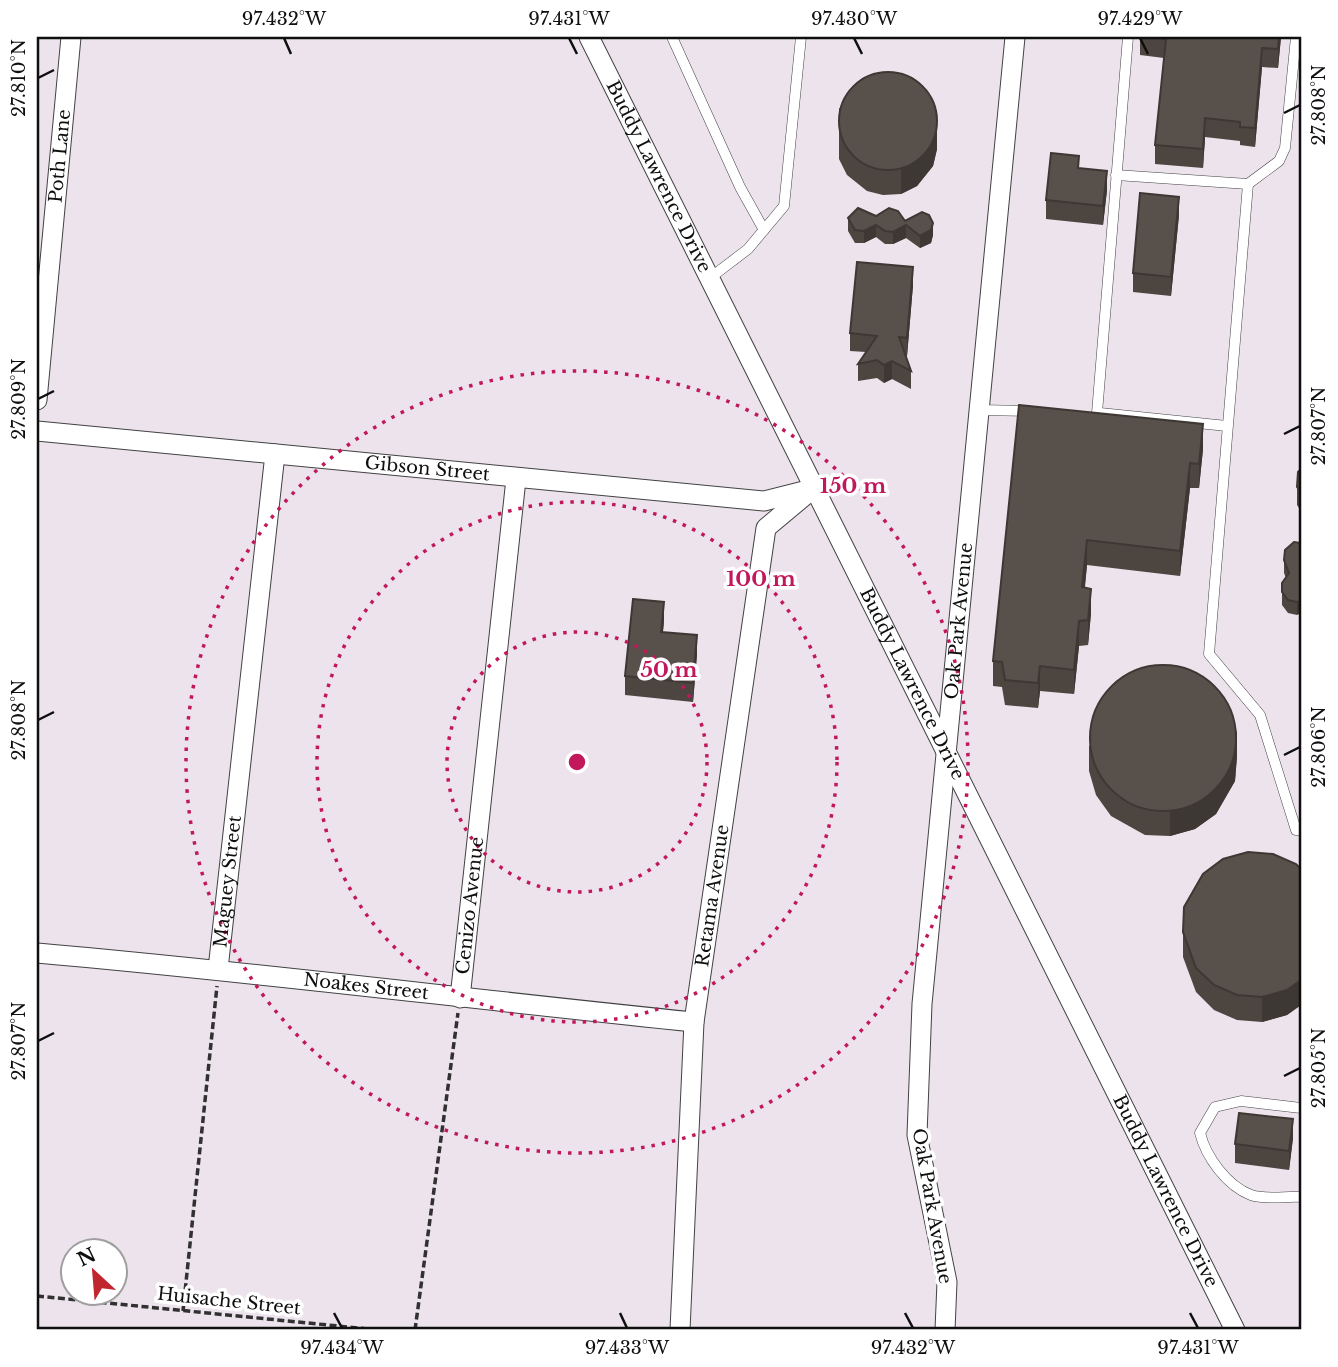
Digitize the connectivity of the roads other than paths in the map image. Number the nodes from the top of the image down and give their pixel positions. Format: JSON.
{"nodes":[{"id":1,"x":71,"y":37,"type":"edge"},
{"id":2,"x":589,"y":37,"type":"edge"},
{"id":3,"x":672,"y":37,"type":"edge"},
{"id":4,"x":801,"y":37,"type":"edge"},
{"id":5,"x":1014,"y":37,"type":"edge"},
{"id":6,"x":1128,"y":37,"type":"edge"},
{"id":7,"x":1296,"y":37,"type":"edge"},
{"id":8,"x":1116,"y":175,"type":"junction"},
{"id":9,"x":1248,"y":184,"type":"junction"},
{"id":10,"x":764,"y":230,"type":"junction"},
{"id":11,"x":710,"y":278,"type":"junction"},
{"id":12,"x":37,"y":401,"type":"edge"},
{"id":13,"x":977,"y":410,"type":"junction"},
{"id":14,"x":1044,"y":412,"type":"edge"},
{"id":15,"x":1084,"y":413,"type":"edge"},
{"id":16,"x":1097,"y":413,"type":"junction"},
{"id":17,"x":1227,"y":426,"type":"junction"},
{"id":18,"x":37,"y":431,"type":"edge"},
{"id":19,"x":275,"y":454,"type":"junction"},
{"id":20,"x":516,"y":479,"type":"junction"},
{"id":21,"x":815,"y":487,"type":"junction"},
{"id":22,"x":944,"y":751,"type":"junction"},
{"id":23,"x":1301,"y":830,"type":"edge"},
{"id":24,"x":37,"y":953,"type":"edge"},
{"id":25,"x":219,"y":969,"type":"junction"},
{"id":26,"x":460,"y":998,"type":"junction"},
{"id":27,"x":694,"y":1021,"type":"junction"},
{"id":28,"x":1301,"y":1108,"type":"edge"},
{"id":29,"x":1301,"y":1197,"type":"edge"},
{"id":30,"x":680,"y":1330,"type":"edge"},
{"id":31,"x":945,"y":1330,"type":"edge"},
{"id":32,"x":1235,"y":1330,"type":"edge"}],
"edges":[{"from":1,"to":12,"type":"street","name":"Poth Lane"},
{"from":2,"to":11,"type":"street","name":"Buddy Lawrence Drive"},
{"from":3,"to":10,"type":"lane"},
{"from":4,"to":10,"type":"lane"},
{"from":5,"to":13,"type":"street","name":"Oak Park Avenue"},
{"from":6,"to":8,"type":"lane"},
{"from":7,"to":9,"type":"lane"},
{"from":8,"to":9,"type":"lane"},
{"from":8,"to":16,"type":"lane"},
{"from":9,"to":17,"type":"lane"},
{"from":10,"to":11,"type":"lane"},
{"from":11,"to":21,"type":"street","name":"Buddy Lawrence Drive"},
{"from":13,"to":14,"type":"lane"},
{"from":13,"to":22,"type":"street","name":"Oak Park Avenue"},
{"from":15,"to":16,"type":"lane"},
{"from":16,"to":17,"type":"lane"},
{"from":17,"to":23,"type":"lane"},
{"from":18,"to":19,"type":"street","name":"Gibson Street"},
{"from":19,"to":20,"type":"street","name":"Gibson Street"},
{"from":19,"to":25,"type":"street","name":"Maguey Street"},
{"from":20,"to":21,"type":"street","name":"Gibson Street"},
{"from":20,"to":26,"type":"street","name":"Cenizo Avenue"},
{"from":21,"to":22,"type":"street","name":"Buddy Lawrence Drive"},
{"from":21,"to":27,"type":"street","name":"Retama Avenue"},
{"from":22,"to":31,"type":"street","name":"Oak Park Avenue"},
{"from":22,"to":32,"type":"street","name":"Buddy Lawrence Drive"},
{"from":24,"to":25,"type":"street","name":"Noakes Street"},
{"from":25,"to":26,"type":"street","name":"Noakes Street"},
{"from":26,"to":27,"type":"street","name":"Noakes Street"},
{"from":27,"to":30,"type":"street","name":"Retama Avenue"},
{"from":28,"to":29,"type":"lane"}]}
